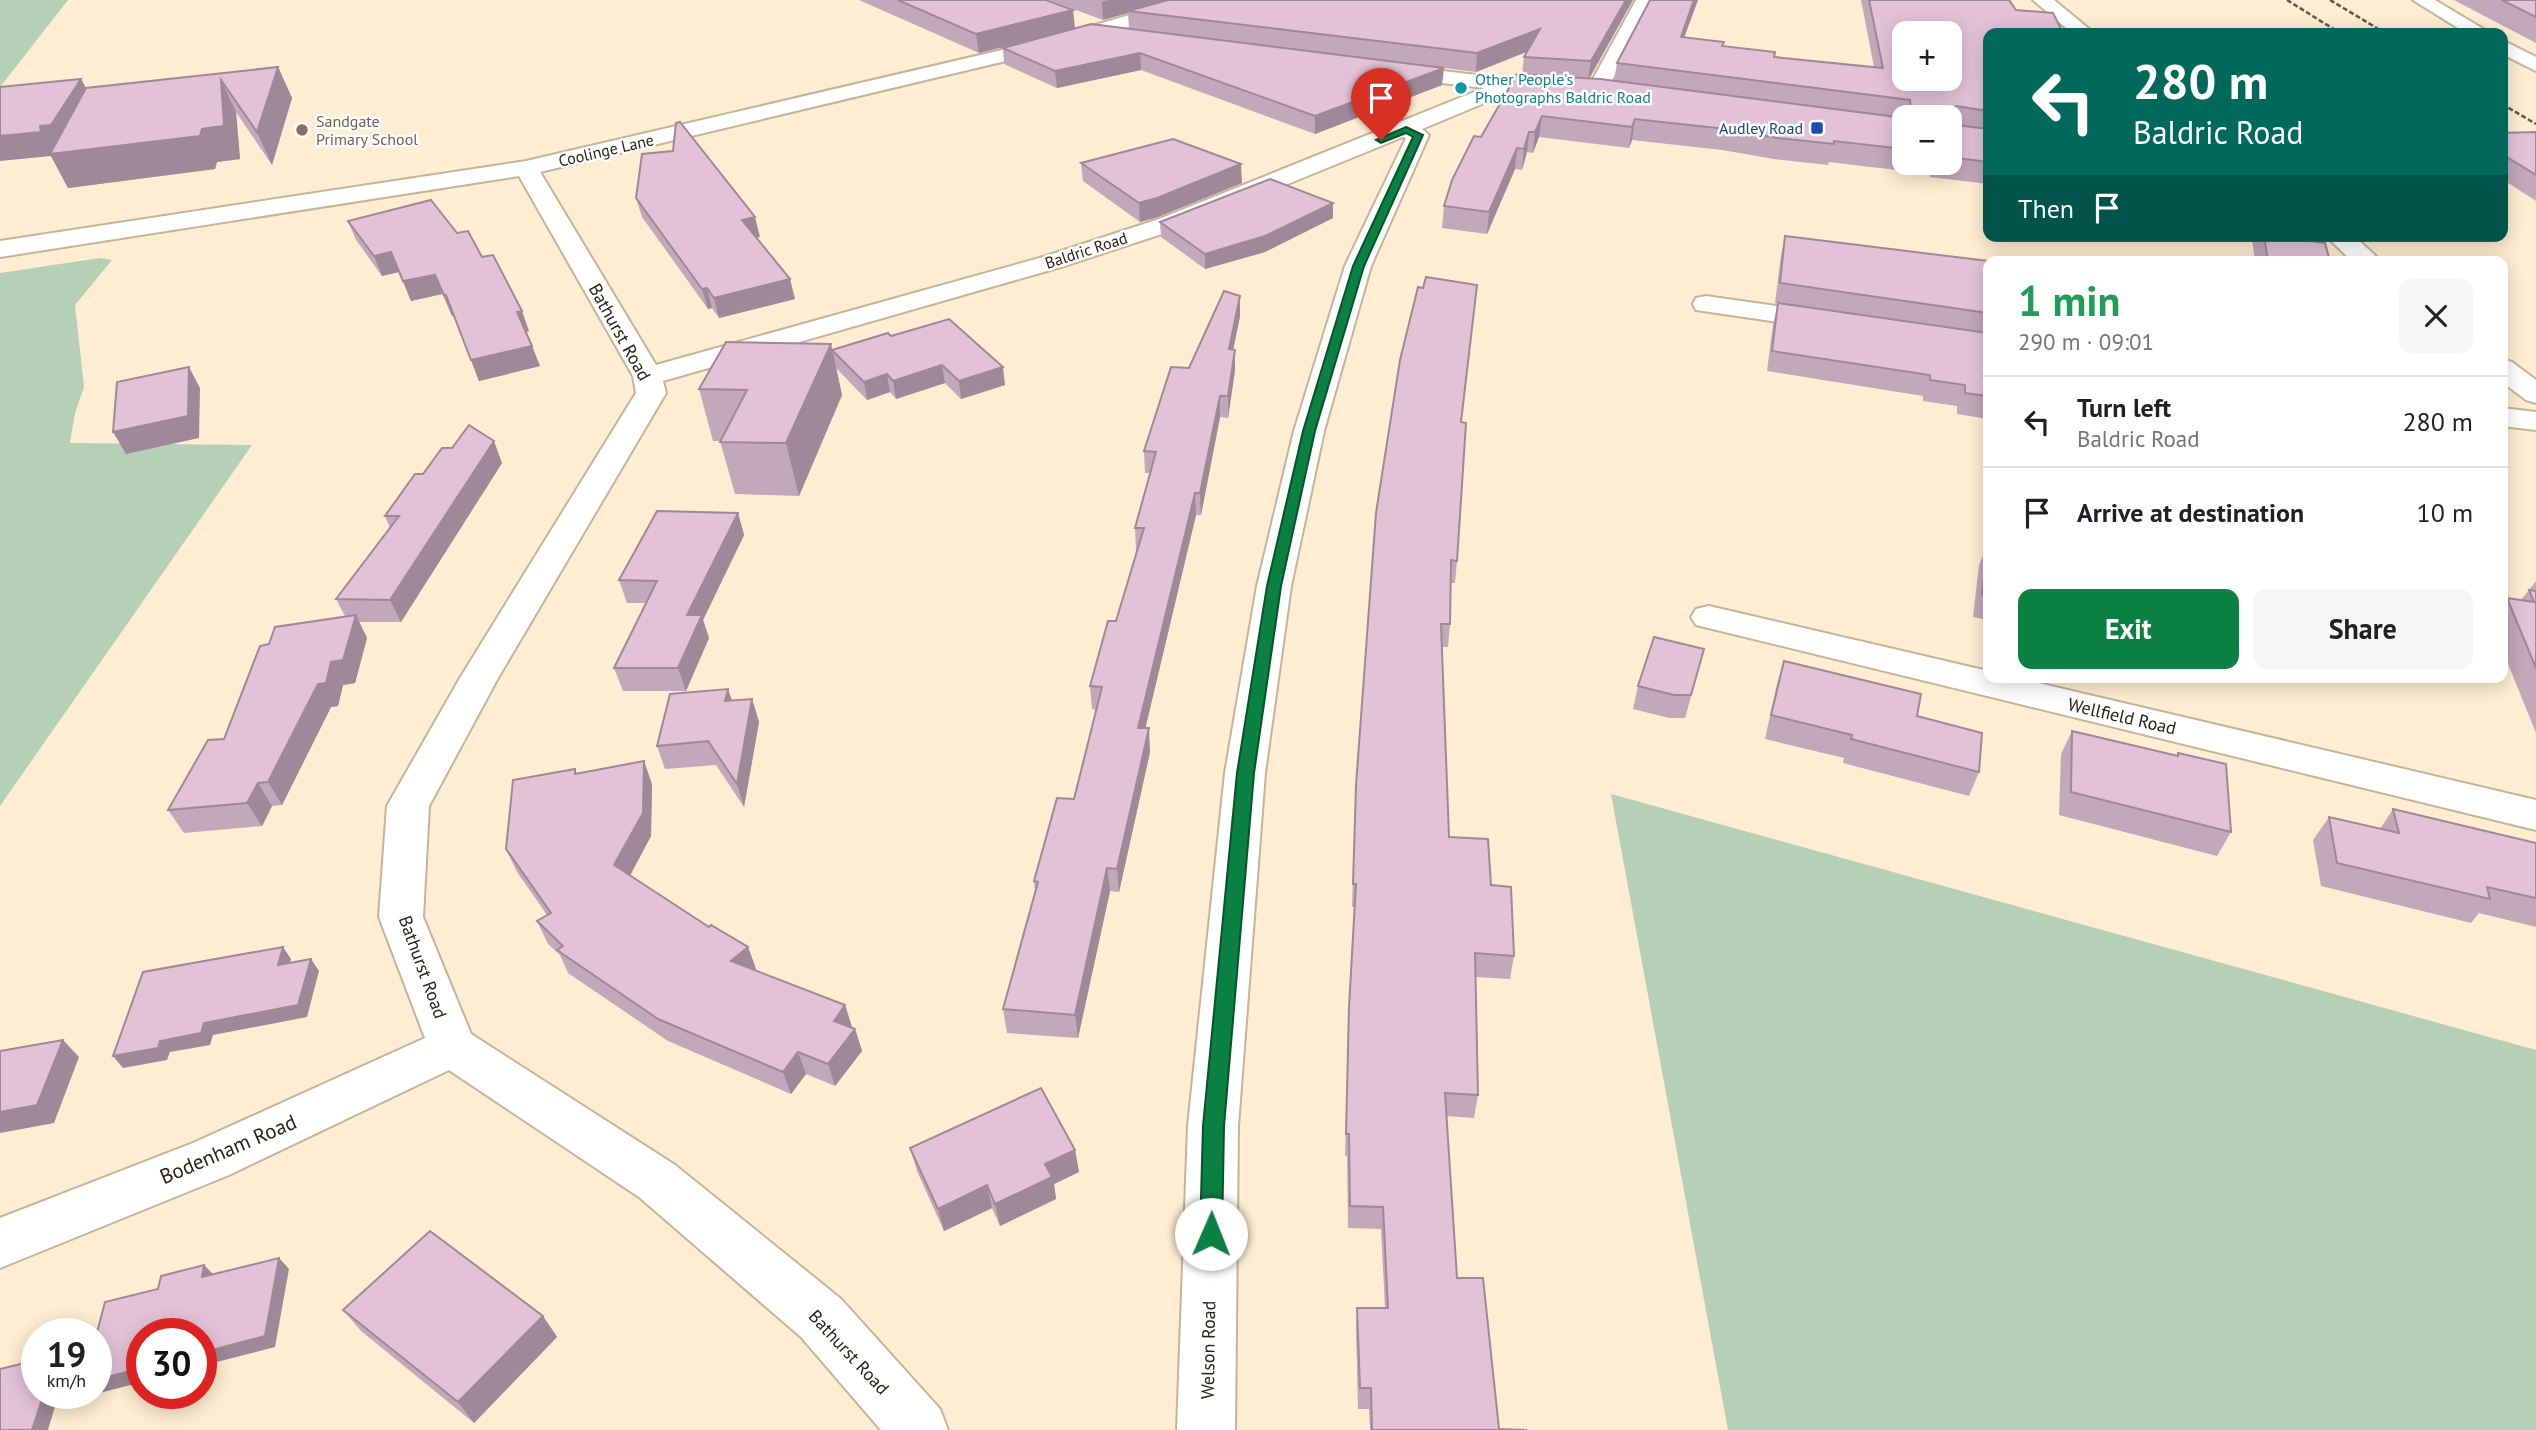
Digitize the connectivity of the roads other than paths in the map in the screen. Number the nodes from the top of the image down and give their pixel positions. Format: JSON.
{"nodes":[{"id":1,"x":1201,"y":0,"type":"edge"},
{"id":2,"x":1645,"y":0,"type":"edge"},
{"id":3,"x":2042,"y":0,"type":"edge"},
{"id":4,"x":2421,"y":0,"type":"edge"},
{"id":5,"x":1088,"y":27,"type":"junction"},
{"id":6,"x":2078,"y":28,"type":"edge"},
{"id":7,"x":2471,"y":28,"type":"edge"},
{"id":8,"x":1138,"y":40,"type":"edge"},
{"id":9,"x":2508,"y":49,"type":"edge"},
{"id":10,"x":2536,"y":65,"type":"edge"},
{"id":11,"x":1373,"y":69,"type":"edge"},
{"id":12,"x":1573,"y":89,"type":"edge"},
{"id":13,"x":1597,"y":90,"type":"junction"},
{"id":14,"x":1624,"y":94,"type":"edge"},
{"id":15,"x":1406,"y":130,"type":"junction"},
{"id":16,"x":526,"y":168,"type":"junction"},
{"id":17,"x":2345,"y":242,"type":"edge"},
{"id":18,"x":0,"y":249,"type":"edge"},
{"id":19,"x":2362,"y":256,"type":"edge"},
{"id":20,"x":1706,"y":304,"type":"dead end"},
{"id":21,"x":1854,"y":325,"type":"edge"},
{"id":22,"x":2508,"y":373,"type":"edge"},
{"id":23,"x":648,"y":376,"type":"junction"},
{"id":24,"x":2536,"y":394,"type":"edge"},
{"id":25,"x":2508,"y":417,"type":"edge"},
{"id":26,"x":2536,"y":421,"type":"edge"},
{"id":27,"x":1709,"y":617,"type":"dead end"},
{"id":28,"x":1983,"y":682,"type":"edge"},
{"id":29,"x":1986,"y":683,"type":"edge"},
{"id":30,"x":2536,"y":814,"type":"edge"},
{"id":31,"x":452,"y":1047,"type":"junction"},
{"id":32,"x":0,"y":1243,"type":"edge"},
{"id":33,"x":919,"y":1430,"type":"edge"},
{"id":34,"x":1206,"y":1430,"type":"edge"}],
"edges":[{"from":1,"to":5,"type":"street","name":"Coolinge Lane"},
{"from":2,"to":13,"type":"street"},
{"from":3,"to":6,"type":"street"},
{"from":4,"to":7,"type":"street"},
{"from":5,"to":8,"type":"street"},
{"from":5,"to":16,"type":"street","name":"Coolinge Lane"},
{"from":9,"to":10,"type":"street"},
{"from":11,"to":15,"type":"street","name":"Baldric Road"},
{"from":12,"to":13,"type":"street"},
{"from":13,"to":14,"type":"street"},
{"from":15,"to":23,"type":"street","name":"Baldric Road"},
{"from":15,"to":34,"type":"street","name":"Welson Road"},
{"from":16,"to":18,"type":"street","name":"Coolinge Lane"},
{"from":16,"to":23,"type":"street","name":"Bathurst Road"},
{"from":17,"to":19,"type":"street"},
{"from":20,"to":21,"type":"street"},
{"from":22,"to":24,"type":"street"},
{"from":23,"to":31,"type":"street","name":"Bathurst Road"},
{"from":25,"to":26,"type":"street"},
{"from":27,"to":28,"type":"street","name":"Wellfield Road"},
{"from":29,"to":30,"type":"street","name":"Wellfield Road"},
{"from":31,"to":32,"type":"street","name":"Bodenham Road"},
{"from":31,"to":33,"type":"street","name":"Bathurst Road"}]}
